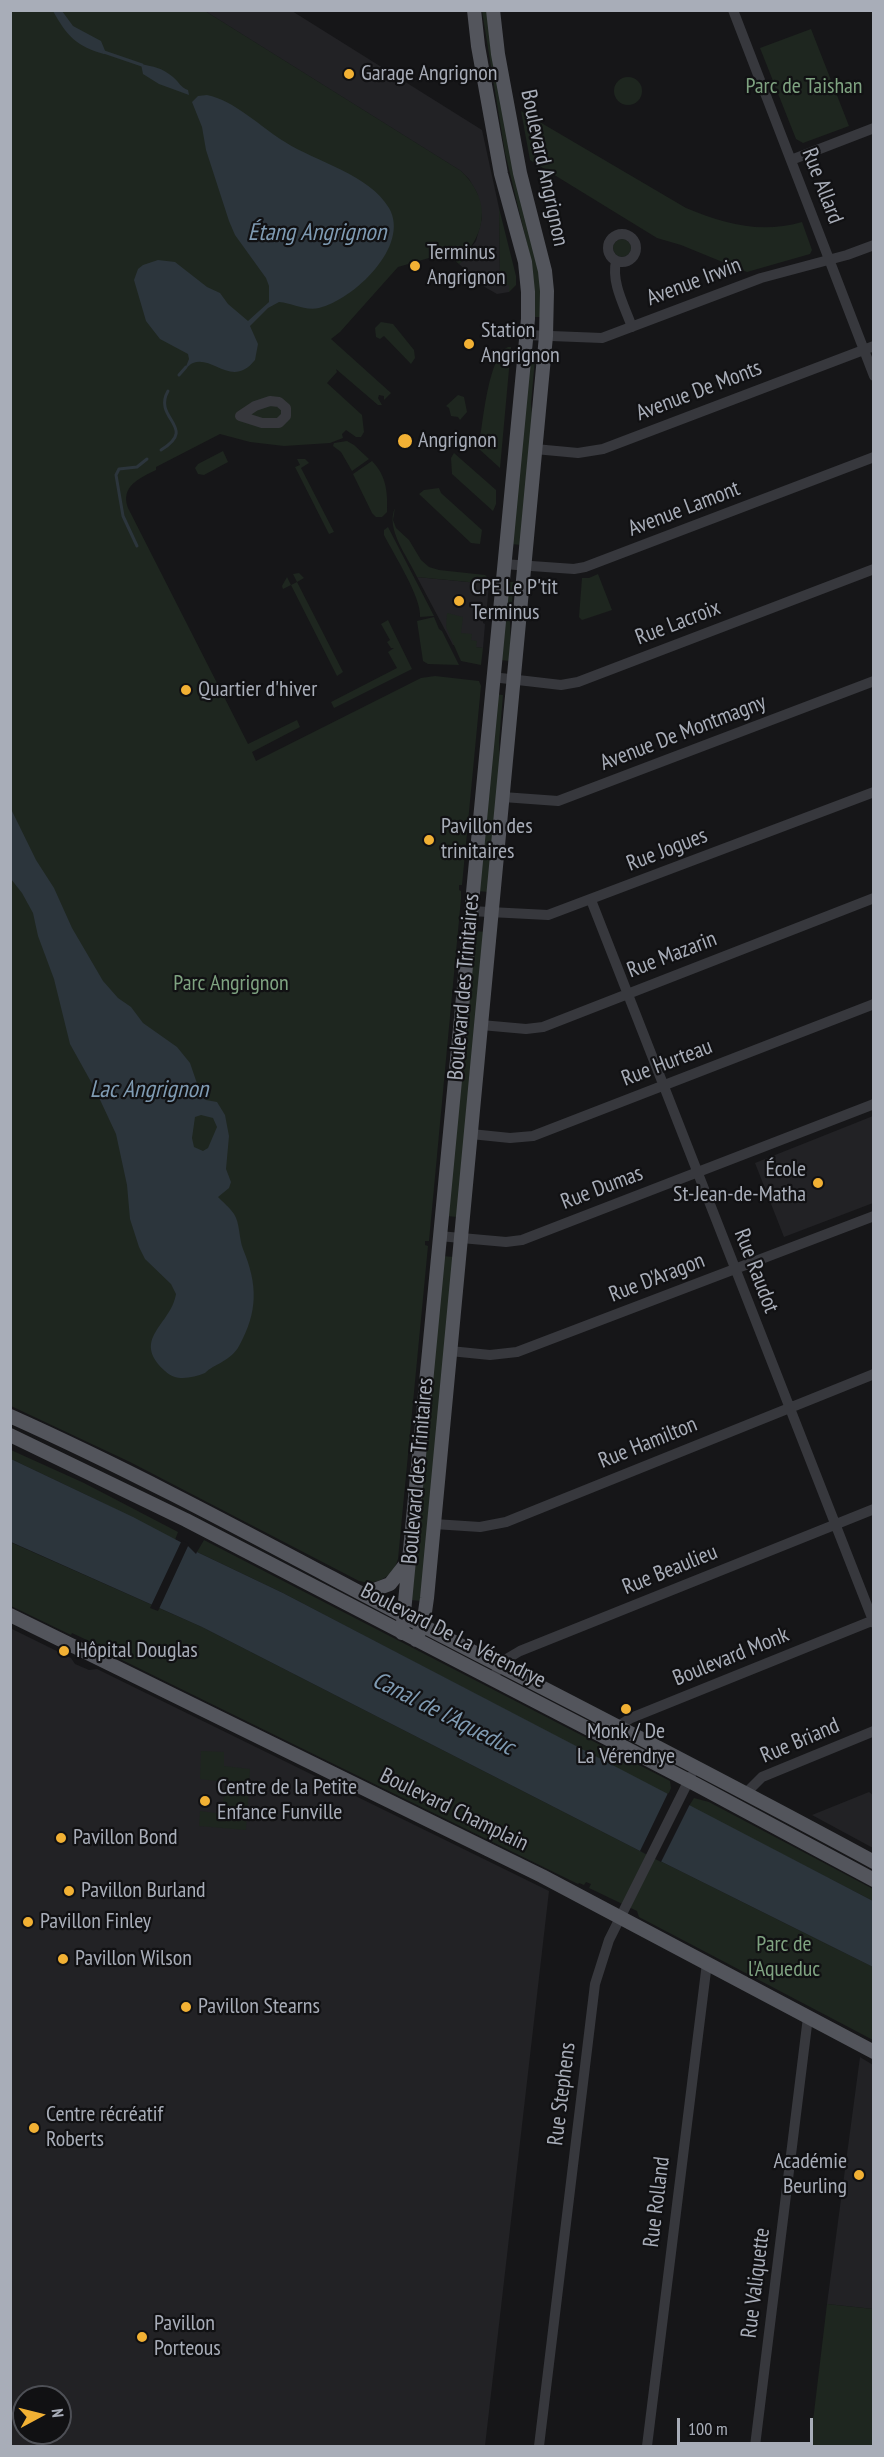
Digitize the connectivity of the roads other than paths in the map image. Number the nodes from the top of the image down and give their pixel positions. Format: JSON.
{"nodes":[{"id":1,"x":474,"y":10,"type":"edge"},
{"id":2,"x":493,"y":10,"type":"edge"},
{"id":3,"x":733,"y":10,"type":"edge"},
{"id":4,"x":873,"y":128,"type":"edge"},
{"id":5,"x":791,"y":160,"type":"junction"},
{"id":6,"x":873,"y":245,"type":"edge"},
{"id":7,"x":829,"y":260,"type":"junction"},
{"id":8,"x":615,"y":261,"type":"dead end"},
{"id":9,"x":633,"y":327,"type":"junction"},
{"id":10,"x":526,"y":335,"type":"junction"},
{"id":11,"x":546,"y":336,"type":"junction"},
{"id":12,"x":868,"y":348,"type":"edge"},
{"id":13,"x":873,"y":376,"type":"edge"},
{"id":14,"x":536,"y":449,"type":"junction"},
{"id":15,"x":873,"y":457,"type":"edge"},
{"id":16,"x":503,"y":564,"type":"junction"},
{"id":17,"x":524,"y":566,"type":"junction"},
{"id":18,"x":873,"y":569,"type":"edge"},
{"id":19,"x":492,"y":677,"type":"junction"},
{"id":20,"x":514,"y":681,"type":"junction"},
{"id":21,"x":873,"y":681,"type":"edge"},
{"id":22,"x":873,"y":792,"type":"edge"},
{"id":23,"x":503,"y":797,"type":"junction"},
{"id":24,"x":873,"y":898,"type":"edge"},
{"id":25,"x":591,"y":900,"type":"junction"},
{"id":26,"x":470,"y":911,"type":"junction"},
{"id":27,"x":492,"y":913,"type":"junction"},
{"id":28,"x":627,"y":994,"type":"junction"},
{"id":29,"x":873,"y":1004,"type":"edge"},
{"id":30,"x":481,"y":1025,"type":"junction"},
{"id":31,"x":663,"y":1086,"type":"junction"},
{"id":32,"x":873,"y":1104,"type":"edge"},
{"id":33,"x":471,"y":1134,"type":"junction"},
{"id":34,"x":697,"y":1172,"type":"junction"},
{"id":35,"x":873,"y":1216,"type":"edge"},
{"id":36,"x":439,"y":1236,"type":"junction"},
{"id":37,"x":461,"y":1238,"type":"junction"},
{"id":38,"x":734,"y":1269,"type":"junction"},
{"id":39,"x":450,"y":1351,"type":"junction"},
{"id":40,"x":873,"y":1374,"type":"edge"},
{"id":41,"x":789,"y":1408,"type":"junction"},
{"id":42,"x":10,"y":1416,"type":"edge"},
{"id":43,"x":10,"y":1435,"type":"edge"},
{"id":44,"x":873,"y":1509,"type":"edge"},
{"id":45,"x":434,"y":1524,"type":"junction"},
{"id":46,"x":834,"y":1525,"type":"junction"},
{"id":47,"x":409,"y":1559,"type":"junction"},
{"id":48,"x":363,"y":1594,"type":"junction"},
{"id":49,"x":10,"y":1615,"type":"edge"},
{"id":50,"x":404,"y":1615,"type":"junction"},
{"id":51,"x":873,"y":1621,"type":"edge"},
{"id":52,"x":422,"y":1625,"type":"junction"},
{"id":53,"x":402,"y":1633,"type":"junction"},
{"id":54,"x":416,"y":1640,"type":"junction"},
{"id":55,"x":500,"y":1665,"type":"junction"},
{"id":56,"x":492,"y":1679,"type":"junction"},
{"id":57,"x":620,"y":1728,"type":"junction"},
{"id":58,"x":873,"y":1731,"type":"edge"},
{"id":59,"x":613,"y":1742,"type":"junction"},
{"id":60,"x":696,"y":1767,"type":"junction"},
{"id":61,"x":688,"y":1781,"type":"junction"},
{"id":62,"x":746,"y":1793,"type":"junction"},
{"id":63,"x":873,"y":1862,"type":"edge"},
{"id":64,"x":873,"y":1881,"type":"edge"},
{"id":65,"x":621,"y":1917,"type":"junction"},
{"id":66,"x":706,"y":1963,"type":"junction"},
{"id":67,"x":808,"y":2017,"type":"junction"},
{"id":68,"x":873,"y":2052,"type":"edge"},
{"id":69,"x":539,"y":2446,"type":"edge"},
{"id":70,"x":647,"y":2446,"type":"edge"},
{"id":71,"x":755,"y":2446,"type":"edge"}],
"edges":[{"from":1,"to":10,"type":"main road","name":"Boulevard Angrignon"},
{"from":2,"to":11,"type":"main road","name":"Boulevard Angrignon"},
{"from":3,"to":5,"type":"street","name":"Rue Allard"},
{"from":4,"to":5,"type":"street"},
{"from":5,"to":7,"type":"street","name":"Rue Allard"},
{"from":6,"to":7,"type":"street","name":"Avenue Irwin"},
{"from":7,"to":9,"type":"street","name":"Avenue Irwin"},
{"from":7,"to":12,"type":"street","name":"Rue Allard"},
{"from":8,"to":9,"type":"street"},
{"from":9,"to":11,"type":"street","name":"Avenue Irwin"},
{"from":10,"to":11,"type":"street","name":"Avenue Irwin"},
{"from":10,"to":16,"type":"main road","name":"Boulevard des Trinitaires"},
{"from":11,"to":14,"type":"main road","name":"Boulevard des Trinitaires"},
{"from":12,"to":13,"type":"street","name":"Rue Allard"},
{"from":12,"to":14,"type":"street","name":"Avenue De Monts"},
{"from":14,"to":17,"type":"main road","name":"Boulevard des Trinitaires"},
{"from":15,"to":17,"type":"street","name":"Avenue Lamont"},
{"from":16,"to":17,"type":"street","name":"Avenue Lamont"},
{"from":16,"to":19,"type":"main road","name":"Boulevard des Trinitaires"},
{"from":17,"to":20,"type":"main road","name":"Boulevard des Trinitaires"},
{"from":18,"to":20,"type":"street","name":"Rue Lacroix"},
{"from":19,"to":20,"type":"street","name":"Rue Lacroix"},
{"from":19,"to":26,"type":"main road","name":"Boulevard des Trinitaires"},
{"from":20,"to":23,"type":"main road","name":"Boulevard des Trinitaires"},
{"from":21,"to":23,"type":"street","name":"Avenue De Montmagny"},
{"from":22,"to":25,"type":"street","name":"Rue Jogues"},
{"from":23,"to":27,"type":"main road","name":"Boulevard des Trinitaires"},
{"from":24,"to":28,"type":"street","name":"Rue Mazarin"},
{"from":25,"to":27,"type":"street","name":"Rue Jogues"},
{"from":25,"to":28,"type":"street","name":"Rue Raudot"},
{"from":26,"to":27,"type":"street","name":"Rue Jogues"},
{"from":26,"to":36,"type":"main road","name":"Boulevard des Trinitaires"},
{"from":27,"to":30,"type":"main road","name":"Boulevard des Trinitaires"},
{"from":28,"to":30,"type":"street","name":"Rue Mazarin"},
{"from":28,"to":31,"type":"street","name":"Rue Raudot"},
{"from":29,"to":31,"type":"street","name":"Rue Hurteau"},
{"from":30,"to":33,"type":"main road","name":"Boulevard des Trinitaires"},
{"from":31,"to":33,"type":"street","name":"Rue Hurteau"},
{"from":31,"to":34,"type":"street","name":"Rue Raudot"},
{"from":32,"to":34,"type":"street","name":"Rue Dumas"},
{"from":33,"to":37,"type":"main road","name":"Boulevard des Trinitaires"},
{"from":34,"to":37,"type":"street","name":"Rue Dumas"},
{"from":34,"to":38,"type":"street","name":"Rue Raudot"},
{"from":35,"to":38,"type":"street","name":"Rue D'Aragon"},
{"from":36,"to":37,"type":"street","name":"Rue Dumas"},
{"from":36,"to":47,"type":"main road","name":"Boulevard des Trinitaires"},
{"from":37,"to":39,"type":"main road","name":"Boulevard des Trinitaires"},
{"from":38,"to":39,"type":"street","name":"Rue D'Aragon"},
{"from":38,"to":41,"type":"street","name":"Rue Raudot"},
{"from":39,"to":45,"type":"main road","name":"Boulevard des Trinitaires"},
{"from":40,"to":41,"type":"street","name":"Rue Hamilton"},
{"from":41,"to":45,"type":"street","name":"Rue Hamilton"},
{"from":41,"to":46,"type":"street","name":"Rue Raudot"},
{"from":42,"to":48,"type":"main road","name":"Boulevard De La Vérendrye"},
{"from":43,"to":53,"type":"main road","name":"Boulevard De La Vérendrye"},
{"from":44,"to":46,"type":"street","name":"Rue Beaulieu"},
{"from":45,"to":52,"type":"main road","name":"Boulevard des Trinitaires"},
{"from":46,"to":51,"type":"street","name":"Rue Raudot"},
{"from":46,"to":55,"type":"street","name":"Rue Beaulieu"},
{"from":47,"to":48,"type":"main road"},
{"from":47,"to":50,"type":"main road","name":"Boulevard des Trinitaires"},
{"from":48,"to":50,"type":"main road","name":"Boulevard De La Vérendrye"},
{"from":49,"to":65,"type":"main road","name":"Boulevard Champlain"},
{"from":50,"to":52,"type":"main road","name":"Boulevard De La Vérendrye"},
{"from":50,"to":53,"type":"main road","name":"Boulevard des Trinitaires"},
{"from":51,"to":57,"type":"street","name":"Boulevard Monk"},
{"from":52,"to":54,"type":"main road","name":"Boulevard des Trinitaires"},
{"from":52,"to":55,"type":"main road","name":"Boulevard De La Vérendrye"},
{"from":53,"to":54,"type":"main road","name":"Boulevard De La Vérendrye"},
{"from":54,"to":56,"type":"main road","name":"Boulevard De La Vérendrye"},
{"from":55,"to":56,"type":"street","name":"Rue Beaulieu"},
{"from":55,"to":57,"type":"main road","name":"Boulevard De La Vérendrye"},
{"from":56,"to":59,"type":"main road","name":"Boulevard De La Vérendrye"},
{"from":57,"to":59,"type":"street"},
{"from":57,"to":60,"type":"main road","name":"Boulevard De La Vérendrye"},
{"from":58,"to":62,"type":"street","name":"Rue Briand"},
{"from":59,"to":61,"type":"main road","name":"Boulevard De La Vérendrye"},
{"from":60,"to":61,"type":"street","name":"Rue Stephens"},
{"from":60,"to":62,"type":"main road","name":"Boulevard De La Vérendrye"},
{"from":61,"to":64,"type":"main road","name":"Boulevard De La Vérendrye"},
{"from":61,"to":65,"type":"street","name":"Rue Stephens"},
{"from":62,"to":63,"type":"main road","name":"Boulevard De La Vérendrye"},
{"from":65,"to":66,"type":"main road","name":"Boulevard Champlain"},
{"from":65,"to":69,"type":"street","name":"Rue Stephens"},
{"from":66,"to":67,"type":"main road","name":"Boulevard Champlain"},
{"from":66,"to":70,"type":"street","name":"Rue Rolland"},
{"from":67,"to":68,"type":"main road","name":"Boulevard Champlain"},
{"from":67,"to":71,"type":"street","name":"Rue Valiquette"}]}
